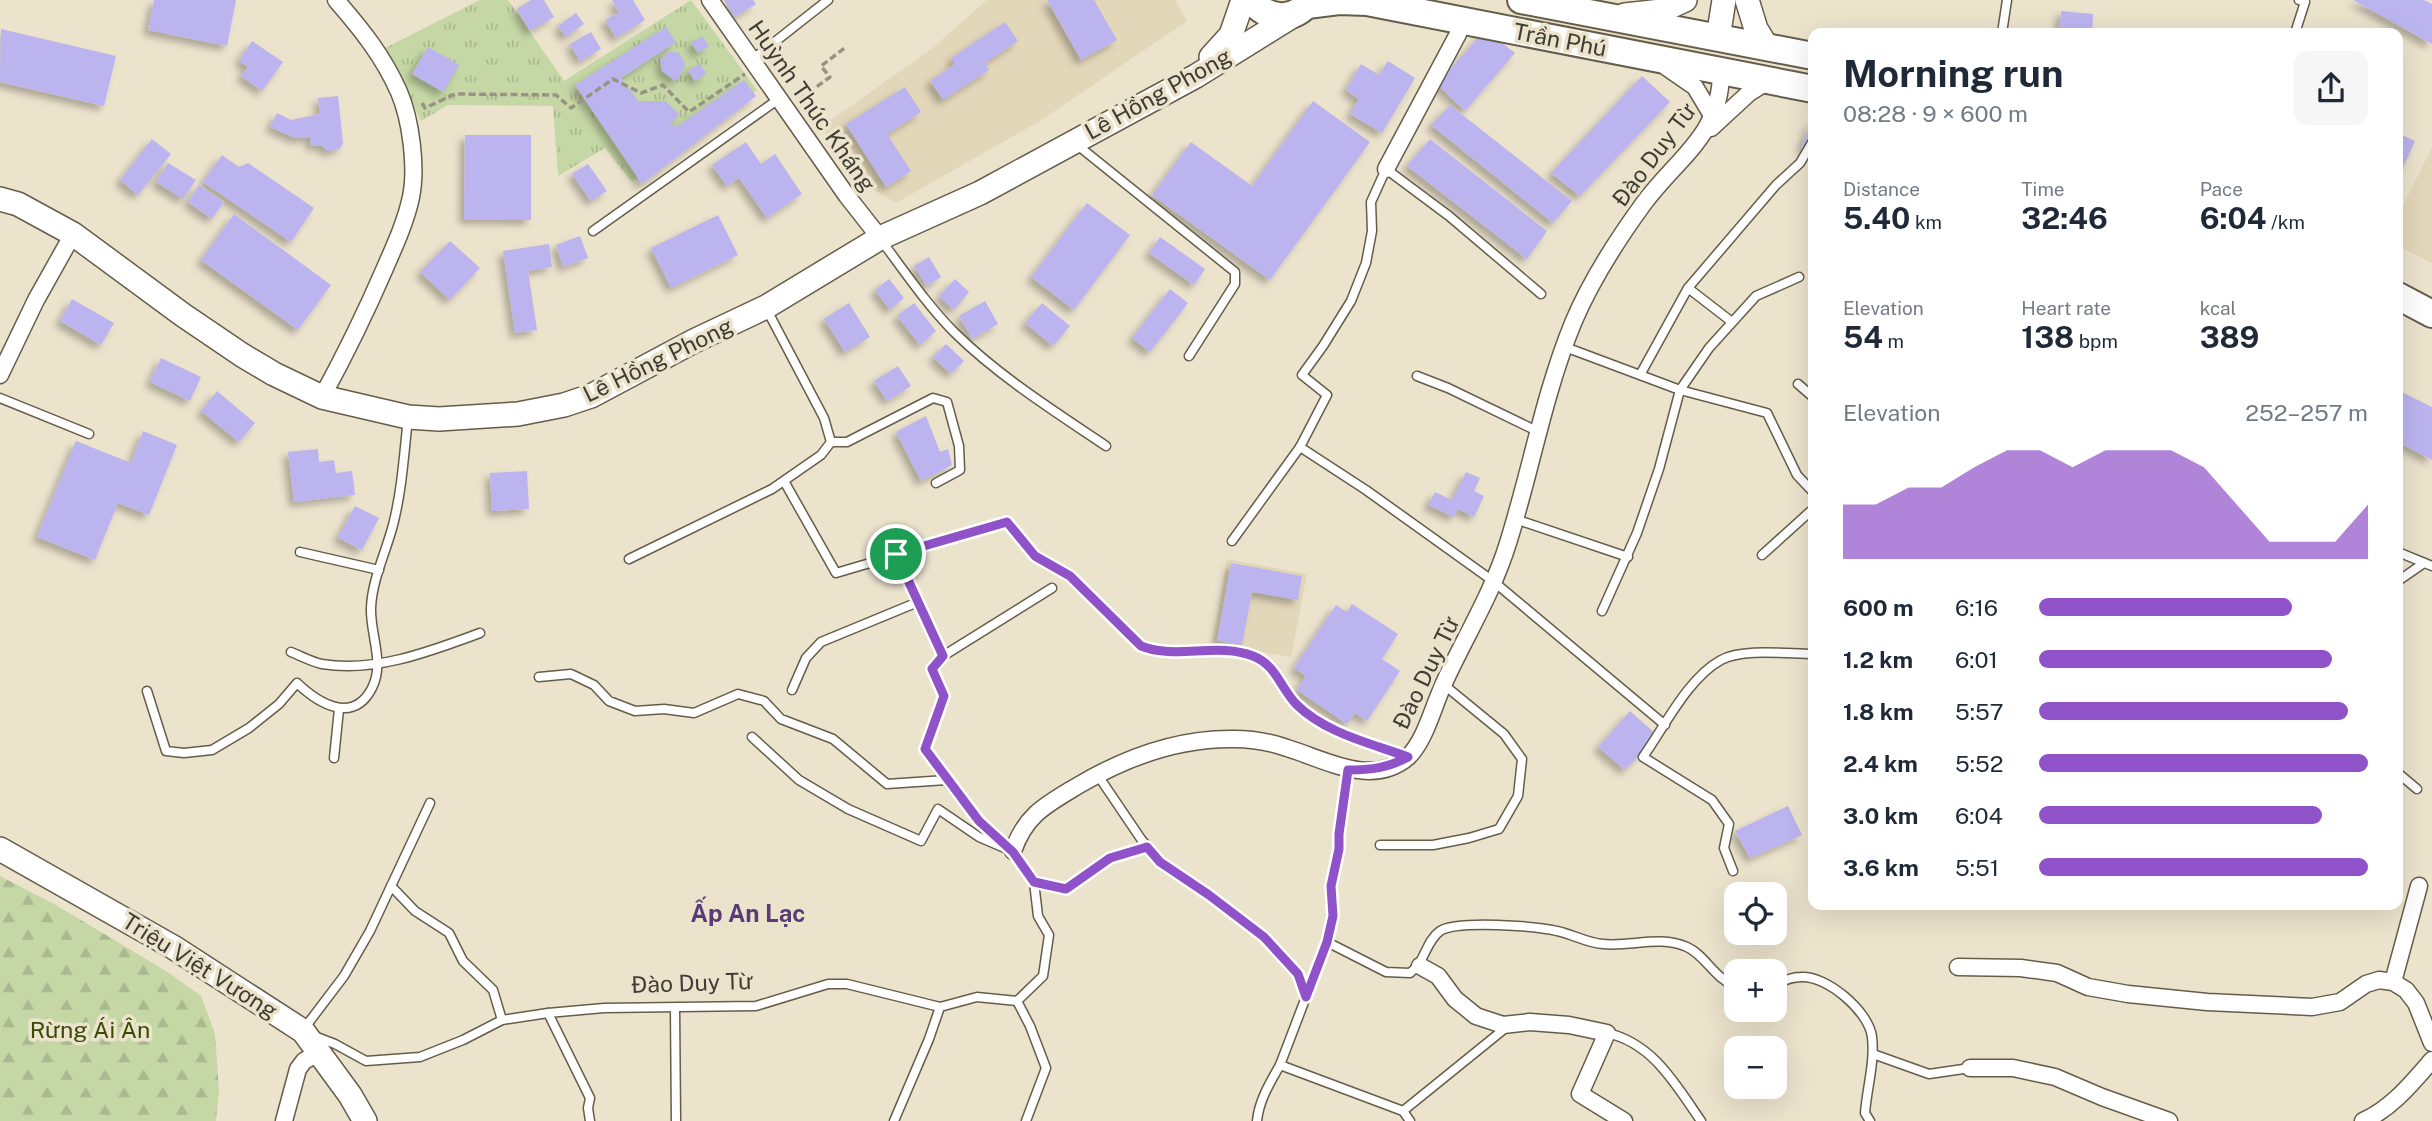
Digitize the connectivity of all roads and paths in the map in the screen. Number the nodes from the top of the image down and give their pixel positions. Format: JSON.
{"nodes":[{"id":1,"x":336,"y":0,"type":"edge"},
{"id":2,"x":710,"y":0,"type":"edge"},
{"id":3,"x":828,"y":0,"type":"edge"},
{"id":4,"x":1243,"y":0,"type":"edge"},
{"id":5,"x":1251,"y":0,"type":"edge"},
{"id":6,"x":1521,"y":0,"type":"edge"},
{"id":7,"x":1685,"y":0,"type":"edge"},
{"id":8,"x":1724,"y":0,"type":"edge"},
{"id":9,"x":1747,"y":0,"type":"edge"},
{"id":10,"x":2007,"y":0,"type":"edge"},
{"id":11,"x":2299,"y":0,"type":"edge"},
{"id":12,"x":1305,"y":6,"type":"edge"},
{"id":13,"x":1604,"y":16,"type":"junction"},
{"id":14,"x":1462,"y":21,"type":"junction"},
{"id":15,"x":2003,"y":28,"type":"edge"},
{"id":16,"x":2297,"y":28,"type":"edge"},
{"id":17,"x":1718,"y":38,"type":"junction"},
{"id":18,"x":846,"y":47,"type":"dead end"},
{"id":19,"x":1767,"y":47,"type":"junction"},
{"id":20,"x":1808,"y":55,"type":"edge"},
{"id":21,"x":1645,"y":57,"type":"junction"},
{"id":22,"x":755,"y":62,"type":"junction"},
{"id":23,"x":1721,"y":72,"type":"junction"},
{"id":24,"x":1196,"y":76,"type":"junction"},
{"id":25,"x":1770,"y":80,"type":"junction"},
{"id":26,"x":1808,"y":88,"type":"edge"},
{"id":27,"x":419,"y":98,"type":"dead end"},
{"id":28,"x":783,"y":103,"type":"junction"},
{"id":29,"x":1713,"y":117,"type":"junction"},
{"id":30,"x":1702,"y":137,"type":"junction"},
{"id":31,"x":1073,"y":142,"type":"junction"},
{"id":32,"x":1808,"y":149,"type":"edge"},
{"id":33,"x":1386,"y":169,"type":"junction"},
{"id":34,"x":0,"y":198,"type":"edge"},
{"id":35,"x":593,"y":231,"type":"dead end"},
{"id":36,"x":73,"y":233,"type":"junction"},
{"id":37,"x":880,"y":238,"type":"junction"},
{"id":38,"x":1799,"y":277,"type":"dead end"},
{"id":39,"x":1688,"y":288,"type":"junction"},
{"id":40,"x":1541,"y":294,"type":"dead end"},
{"id":41,"x":2403,"y":299,"type":"edge"},
{"id":42,"x":766,"y":307,"type":"junction"},
{"id":43,"x":2432,"y":314,"type":"edge"},
{"id":44,"x":1732,"y":322,"type":"junction"},
{"id":45,"x":1565,"y":347,"type":"junction"},
{"id":46,"x":1188,"y":356,"type":"dead end"},
{"id":47,"x":0,"y":374,"type":"edge"},
{"id":48,"x":1640,"y":375,"type":"junction"},
{"id":49,"x":1417,"y":376,"type":"dead end"},
{"id":50,"x":1798,"y":384,"type":"dead end"},
{"id":51,"x":1680,"y":390,"type":"junction"},
{"id":52,"x":1808,"y":393,"type":"edge"},
{"id":53,"x":322,"y":397,"type":"junction"},
{"id":54,"x":0,"y":398,"type":"edge"},
{"id":55,"x":408,"y":417,"type":"junction"},
{"id":56,"x":1539,"y":432,"type":"junction"},
{"id":57,"x":89,"y":433,"type":"dead end"},
{"id":58,"x":831,"y":442,"type":"junction"},
{"id":59,"x":1107,"y":446,"type":"dead end"},
{"id":60,"x":1300,"y":447,"type":"junction"},
{"id":61,"x":783,"y":481,"type":"junction"},
{"id":62,"x":936,"y":483,"type":"dead end"},
{"id":63,"x":1808,"y":487,"type":"edge"},
{"id":64,"x":1808,"y":514,"type":"edge"},
{"id":65,"x":1516,"y":519,"type":"junction"},
{"id":66,"x":1007,"y":522,"type":"joint"},
{"id":67,"x":1232,"y":541,"type":"dead end"},
{"id":68,"x":931,"y":545,"type":"joint"},
{"id":69,"x":300,"y":552,"type":"dead end"},
{"id":70,"x":896,"y":554,"type":"junction"},
{"id":71,"x":2403,"y":554,"type":"edge"},
{"id":72,"x":1762,"y":555,"type":"dead end"},
{"id":73,"x":1628,"y":558,"type":"junction"},
{"id":74,"x":629,"y":559,"type":"dead end"},
{"id":75,"x":2428,"y":564,"type":"edge"},
{"id":76,"x":379,"y":570,"type":"junction"},
{"id":77,"x":2403,"y":578,"type":"edge"},
{"id":78,"x":1493,"y":581,"type":"junction"},
{"id":79,"x":1052,"y":588,"type":"dead end"},
{"id":80,"x":918,"y":602,"type":"junction"},
{"id":81,"x":1602,"y":611,"type":"dead end"},
{"id":82,"x":480,"y":633,"type":"dead end"},
{"id":83,"x":292,"y":652,"type":"dead end"},
{"id":84,"x":1808,"y":654,"type":"edge"},
{"id":85,"x":943,"y":656,"type":"junction"},
{"id":86,"x":378,"y":663,"type":"junction"},
{"id":87,"x":539,"y":677,"type":"dead end"},
{"id":88,"x":1443,"y":684,"type":"junction"},
{"id":89,"x":792,"y":690,"type":"dead end"},
{"id":90,"x":147,"y":691,"type":"dead end"},
{"id":91,"x":340,"y":709,"type":"junction"},
{"id":92,"x":1665,"y":725,"type":"junction"},
{"id":93,"x":752,"y":737,"type":"dead end"},
{"id":94,"x":1408,"y":757,"type":"junction"},
{"id":95,"x":334,"y":758,"type":"dead end"},
{"id":96,"x":1348,"y":770,"type":"junction"},
{"id":97,"x":1097,"y":774,"type":"junction"},
{"id":98,"x":2403,"y":777,"type":"edge"},
{"id":99,"x":946,"y":780,"type":"junction"},
{"id":100,"x":2417,"y":789,"type":"dead end"},
{"id":101,"x":430,"y":803,"type":"dead end"},
{"id":102,"x":1339,"y":834,"type":"joint"},
{"id":103,"x":1380,"y":845,"type":"dead end"},
{"id":104,"x":1147,"y":847,"type":"junction"},
{"id":105,"x":0,"y":849,"type":"edge"},
{"id":106,"x":1013,"y":852,"type":"junction"},
{"id":107,"x":1733,"y":871,"type":"dead end"},
{"id":108,"x":1034,"y":882,"type":"junction"},
{"id":109,"x":391,"y":886,"type":"junction"},
{"id":110,"x":2419,"y":886,"type":"dead end"},
{"id":111,"x":1327,"y":942,"type":"junction"},
{"id":112,"x":1420,"y":966,"type":"junction"},
{"id":113,"x":1958,"y":967,"type":"dead end"},
{"id":114,"x":1724,"y":981,"type":"edge"},
{"id":115,"x":1787,"y":981,"type":"edge"},
{"id":116,"x":2393,"y":982,"type":"junction"},
{"id":117,"x":1306,"y":997,"type":"junction"},
{"id":118,"x":1017,"y":1001,"type":"junction"},
{"id":119,"x":940,"y":1007,"type":"junction"},
{"id":120,"x":674,"y":1008,"type":"junction"},
{"id":121,"x":548,"y":1013,"type":"junction"},
{"id":122,"x":502,"y":1020,"type":"junction"},
{"id":123,"x":1510,"y":1024,"type":"junction"},
{"id":124,"x":303,"y":1031,"type":"junction"},
{"id":125,"x":1607,"y":1033,"type":"junction"},
{"id":126,"x":2432,"y":1044,"type":"edge"},
{"id":127,"x":318,"y":1053,"type":"junction"},
{"id":128,"x":1873,"y":1054,"type":"junction"},
{"id":129,"x":2432,"y":1060,"type":"edge"},
{"id":130,"x":1280,"y":1065,"type":"junction"},
{"id":131,"x":1970,"y":1068,"type":"joint"},
{"id":132,"x":1403,"y":1111,"type":"junction"},
{"id":133,"x":284,"y":1121,"type":"edge"},
{"id":134,"x":365,"y":1121,"type":"edge"},
{"id":135,"x":590,"y":1121,"type":"edge"},
{"id":136,"x":676,"y":1121,"type":"edge"},
{"id":137,"x":894,"y":1121,"type":"edge"},
{"id":138,"x":1026,"y":1121,"type":"edge"},
{"id":139,"x":1257,"y":1121,"type":"edge"},
{"id":140,"x":1410,"y":1121,"type":"edge"},
{"id":141,"x":1624,"y":1121,"type":"edge"},
{"id":142,"x":1701,"y":1121,"type":"edge"},
{"id":143,"x":1870,"y":1121,"type":"edge"},
{"id":144,"x":2169,"y":1121,"type":"edge"},
{"id":145,"x":2363,"y":1121,"type":"edge"}],
"edges":[{"from":1,"to":53,"type":"street"},
{"from":2,"to":22,"type":"street","name":"Huỳnh Thúc Kháng"},
{"from":3,"to":22,"type":"lane"},
{"from":4,"to":24,"type":"street"},
{"from":5,"to":12,"type":"main road","name":"Trần Phú"},
{"from":6,"to":13,"type":"main road","name":"Trần Phú"},
{"from":7,"to":13,"type":"street"},
{"from":8,"to":17,"type":"street"},
{"from":9,"to":19,"type":"street"},
{"from":10,"to":15,"type":"lane"},
{"from":11,"to":16,"type":"lane"},
{"from":12,"to":14,"type":"main road","name":"Trần Phú"},
{"from":12,"to":24,"type":"street","name":"Lê Hồng Phong"},
{"from":13,"to":17,"type":"main road","name":"Trần Phú"},
{"from":14,"to":21,"type":"main road","name":"Trần Phú"},
{"from":14,"to":33,"type":"street"},
{"from":17,"to":19,"type":"main road","name":"Trần Phú"},
{"from":17,"to":23,"type":"main road"},
{"from":18,"to":28,"type":"path"},
{"from":19,"to":20,"type":"main road","name":"Trần Phú"},
{"from":21,"to":23,"type":"main road","name":"Trần Phú"},
{"from":21,"to":29,"type":"street"},
{"from":22,"to":27,"type":"path"},
{"from":22,"to":28,"type":"street","name":"Huỳnh Thúc Kháng"},
{"from":23,"to":25,"type":"main road","name":"Trần Phú"},
{"from":23,"to":29,"type":"street","name":"Đào Duy Từ"},
{"from":24,"to":31,"type":"street","name":"Lê Hồng Phong"},
{"from":25,"to":26,"type":"main road","name":"Trần Phú"},
{"from":25,"to":30,"type":"street"},
{"from":28,"to":35,"type":"lane"},
{"from":28,"to":37,"type":"street","name":"Huỳnh Thúc Kháng"},
{"from":29,"to":30,"type":"street","name":"Đào Duy Từ"},
{"from":30,"to":45,"type":"street","name":"Đào Duy Từ"},
{"from":31,"to":37,"type":"street","name":"Lê Hồng Phong"},
{"from":31,"to":46,"type":"lane"},
{"from":32,"to":39,"type":"lane"},
{"from":33,"to":40,"type":"lane"},
{"from":33,"to":60,"type":"lane"},
{"from":34,"to":36,"type":"street","name":"Lê Hồng Phong"},
{"from":36,"to":47,"type":"street"},
{"from":36,"to":53,"type":"street","name":"Lê Hồng Phong"},
{"from":37,"to":42,"type":"street","name":"Lê Hồng Phong"},
{"from":37,"to":59,"type":"lane"},
{"from":38,"to":44,"type":"lane"},
{"from":39,"to":44,"type":"lane"},
{"from":39,"to":48,"type":"lane"},
{"from":41,"to":43,"type":"main road"},
{"from":42,"to":55,"type":"street","name":"Lê Hồng Phong"},
{"from":42,"to":58,"type":"lane"},
{"from":44,"to":51,"type":"lane"},
{"from":45,"to":48,"type":"lane"},
{"from":45,"to":56,"type":"street","name":"Đào Duy Từ"},
{"from":48,"to":51,"type":"lane"},
{"from":49,"to":56,"type":"lane"},
{"from":50,"to":52,"type":"lane"},
{"from":51,"to":63,"type":"lane"},
{"from":51,"to":73,"type":"lane"},
{"from":53,"to":55,"type":"street","name":"Lê Hồng Phong"},
{"from":54,"to":57,"type":"lane"},
{"from":55,"to":76,"type":"lane"},
{"from":56,"to":65,"type":"street","name":"Đào Duy Từ"},
{"from":58,"to":61,"type":"lane"},
{"from":58,"to":62,"type":"lane"},
{"from":60,"to":67,"type":"lane"},
{"from":60,"to":78,"type":"lane"},
{"from":61,"to":70,"type":"lane"},
{"from":61,"to":74,"type":"lane"},
{"from":64,"to":72,"type":"lane"},
{"from":65,"to":73,"type":"lane"},
{"from":65,"to":78,"type":"street","name":"Đào Duy Từ"},
{"from":66,"to":68,"type":"path"},
{"from":66,"to":94,"type":"lane"},
{"from":68,"to":70,"type":"lane"},
{"from":69,"to":76,"type":"lane"},
{"from":70,"to":80,"type":"lane"},
{"from":71,"to":75,"type":"lane"},
{"from":73,"to":81,"type":"lane"},
{"from":75,"to":77,"type":"lane"},
{"from":76,"to":86,"type":"lane"},
{"from":78,"to":88,"type":"street","name":"Đào Duy Từ"},
{"from":78,"to":92,"type":"lane"},
{"from":79,"to":85,"type":"lane"},
{"from":80,"to":85,"type":"lane"},
{"from":80,"to":89,"type":"lane"},
{"from":82,"to":86,"type":"lane"},
{"from":83,"to":86,"type":"lane"},
{"from":84,"to":92,"type":"lane"},
{"from":85,"to":99,"type":"lane"},
{"from":86,"to":91,"type":"lane"},
{"from":87,"to":99,"type":"lane"},
{"from":88,"to":94,"type":"street","name":"Đào Duy Từ"},
{"from":88,"to":103,"type":"lane"},
{"from":90,"to":91,"type":"lane"},
{"from":91,"to":95,"type":"lane"},
{"from":92,"to":107,"type":"lane"},
{"from":93,"to":106,"type":"lane"},
{"from":94,"to":96,"type":"street","name":"Đào Duy Từ"},
{"from":96,"to":97,"type":"street","name":"Đào Duy Từ"},
{"from":96,"to":102,"type":"path"},
{"from":97,"to":104,"type":"lane"},
{"from":97,"to":106,"type":"street","name":"Đào Duy Từ"},
{"from":98,"to":100,"type":"lane"},
{"from":99,"to":106,"type":"lane"},
{"from":101,"to":109,"type":"lane"},
{"from":102,"to":111,"type":"lane"},
{"from":104,"to":108,"type":"lane"},
{"from":104,"to":117,"type":"lane"},
{"from":105,"to":124,"type":"street","name":"Triệu Việt Vương"},
{"from":106,"to":108,"type":"lane"},
{"from":108,"to":118,"type":"lane"},
{"from":109,"to":122,"type":"lane"},
{"from":109,"to":124,"type":"lane"},
{"from":110,"to":116,"type":"street"},
{"from":111,"to":112,"type":"lane"},
{"from":111,"to":117,"type":"lane"},
{"from":112,"to":114,"type":"lane"},
{"from":112,"to":123,"type":"street"},
{"from":113,"to":116,"type":"street"},
{"from":115,"to":128,"type":"lane"},
{"from":116,"to":126,"type":"street"},
{"from":117,"to":130,"type":"lane"},
{"from":118,"to":119,"type":"lane","name":"Đào Duy Từ"},
{"from":118,"to":138,"type":"lane"},
{"from":119,"to":120,"type":"lane","name":"Đào Duy Từ"},
{"from":119,"to":137,"type":"lane"},
{"from":120,"to":121,"type":"lane","name":"Đào Duy Từ"},
{"from":120,"to":136,"type":"lane"},
{"from":121,"to":122,"type":"lane","name":"Đào Duy Từ"},
{"from":121,"to":135,"type":"lane"},
{"from":122,"to":124,"type":"lane","name":"Đào Duy Từ"},
{"from":123,"to":125,"type":"street"},
{"from":123,"to":132,"type":"lane"},
{"from":124,"to":127,"type":"street","name":"Triệu Việt Vương"},
{"from":125,"to":141,"type":"street"},
{"from":125,"to":142,"type":"lane"},
{"from":127,"to":133,"type":"street"},
{"from":127,"to":134,"type":"street","name":"Triệu Việt Vương"},
{"from":128,"to":131,"type":"lane"},
{"from":128,"to":143,"type":"lane"},
{"from":129,"to":145,"type":"street"},
{"from":130,"to":132,"type":"lane"},
{"from":130,"to":139,"type":"lane"},
{"from":131,"to":144,"type":"street"},
{"from":132,"to":140,"type":"lane"}]}
